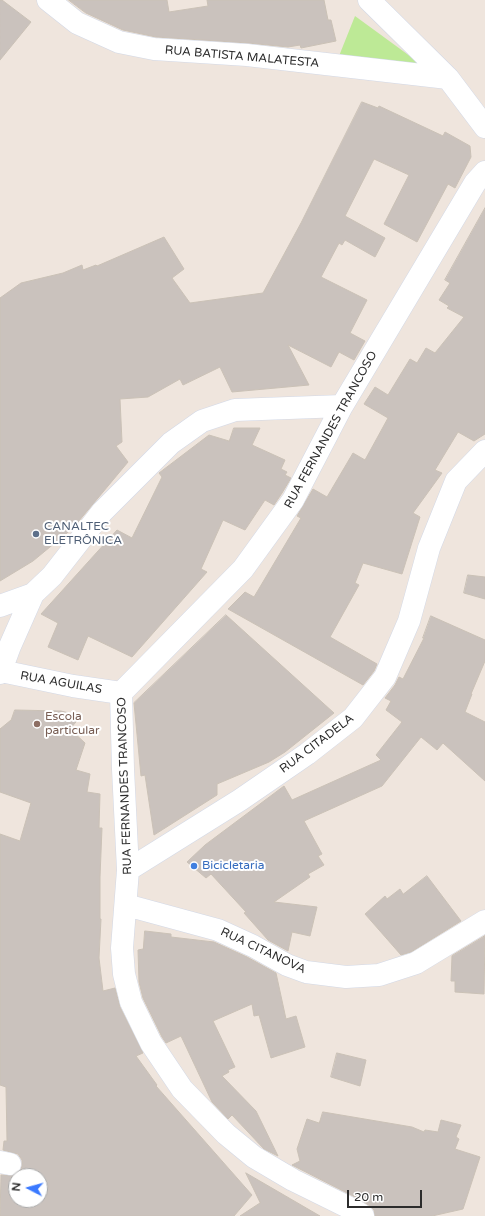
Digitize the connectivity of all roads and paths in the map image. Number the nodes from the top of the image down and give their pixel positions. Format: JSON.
{"nodes":[{"id":1,"x":48,"y":0,"type":"edge"},
{"id":2,"x":369,"y":0,"type":"edge"},
{"id":3,"x":448,"y":78,"type":"junction"},
{"id":4,"x":485,"y":127,"type":"edge"},
{"id":5,"x":485,"y":172,"type":"edge"},
{"id":6,"x":342,"y":406,"type":"junction"},
{"id":7,"x":485,"y":451,"type":"edge"},
{"id":8,"x":33,"y":594,"type":"junction"},
{"id":9,"x":0,"y":606,"type":"edge"},
{"id":10,"x":1,"y":672,"type":"edge"},
{"id":11,"x":121,"y":693,"type":"junction"},
{"id":12,"x":128,"y":870,"type":"junction"},
{"id":13,"x":126,"y":905,"type":"junction"},
{"id":14,"x":485,"y":921,"type":"edge"},
{"id":15,"x":363,"y":1216,"type":"edge"}],
"edges":[{"from":1,"to":3,"type":"street","name":"RUA BATISTA MALATESTA"},
{"from":2,"to":3,"type":"street"},
{"from":3,"to":4,"type":"street"},
{"from":5,"to":6,"type":"street","name":"RUA FERNANDES TRANCOSO"},
{"from":6,"to":8,"type":"street"},
{"from":6,"to":11,"type":"street","name":"RUA FERNANDES TRANCOSO"},
{"from":7,"to":12,"type":"street","name":"RUA CITADELA"},
{"from":8,"to":9,"type":"street"},
{"from":8,"to":10,"type":"street"},
{"from":10,"to":11,"type":"street","name":"RUA AGUILAS"},
{"from":11,"to":12,"type":"street","name":"RUA FERNANDES TRANCOSO"},
{"from":12,"to":13,"type":"street","name":"RUA FERNANDES TRANCOSO"},
{"from":13,"to":14,"type":"street","name":"RUA CITANOVA"},
{"from":13,"to":15,"type":"street","name":"RUA FERNANDES TRANCOSO"}]}
